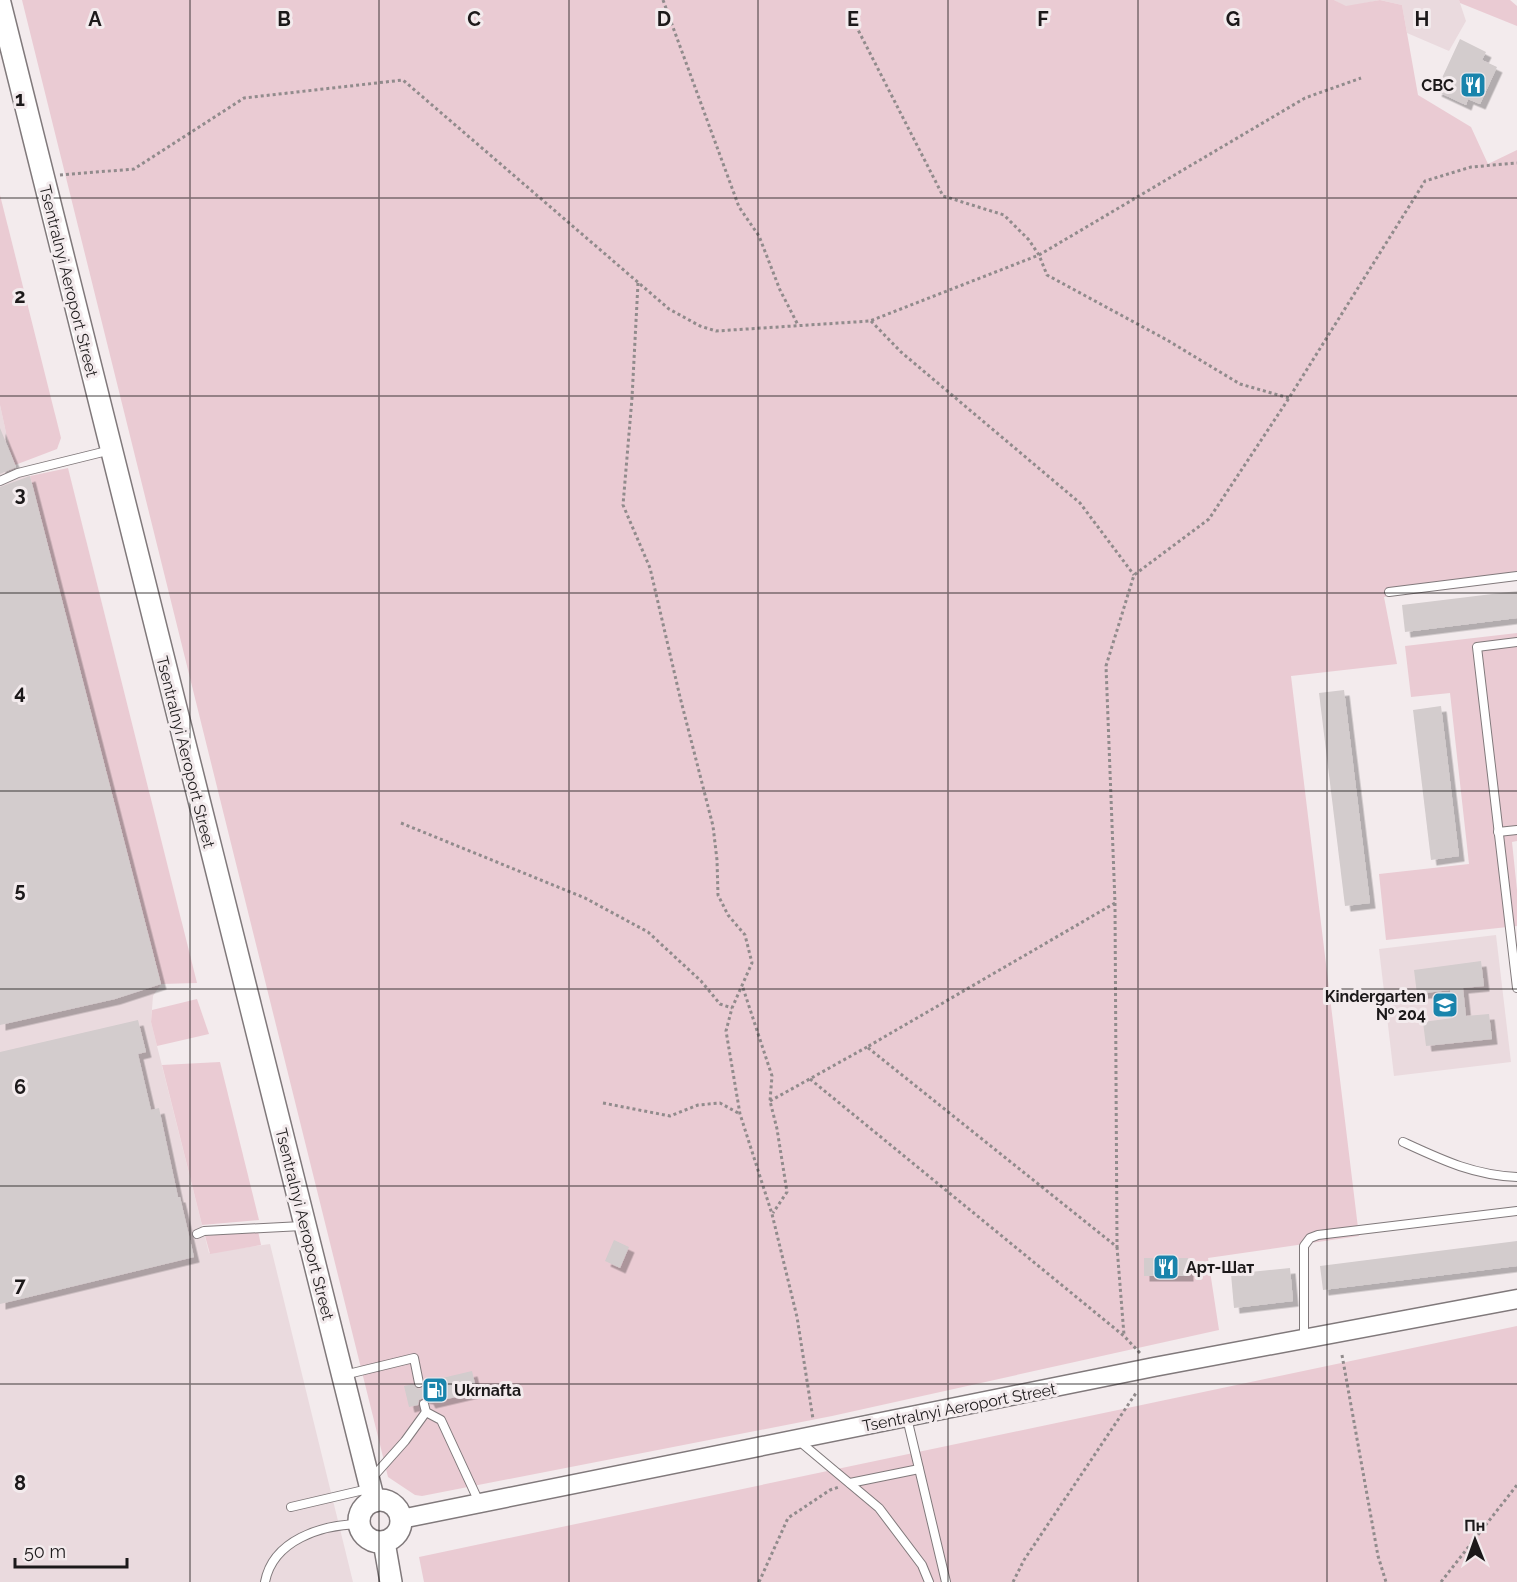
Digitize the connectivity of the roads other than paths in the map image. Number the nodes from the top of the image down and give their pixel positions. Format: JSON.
{"nodes":[{"id":1,"x":0,"y":3,"type":"edge"},
{"id":2,"x":111,"y":450,"type":"junction"},
{"id":3,"x":0,"y":481,"type":"edge"},
{"id":4,"x":1517,"y":576,"type":"edge"},
{"id":5,"x":1389,"y":592,"type":"dead end"},
{"id":6,"x":1517,"y":642,"type":"edge"},
{"id":7,"x":1517,"y":830,"type":"edge"},
{"id":8,"x":1498,"y":832,"type":"junction"},
{"id":9,"x":1517,"y":988,"type":"edge"},
{"id":10,"x":1403,"y":1142,"type":"dead end"},
{"id":11,"x":1517,"y":1177,"type":"edge"},
{"id":12,"x":1517,"y":1211,"type":"edge"},
{"id":13,"x":305,"y":1226,"type":"junction"},
{"id":14,"x":197,"y":1234,"type":"dead end"},
{"id":15,"x":1517,"y":1299,"type":"edge"},
{"id":16,"x":1304,"y":1339,"type":"junction"},
{"id":17,"x":343,"y":1376,"type":"junction"},
{"id":18,"x":419,"y":1383,"type":"dead end"},
{"id":19,"x":908,"y":1418,"type":"junction"},
{"id":20,"x":807,"y":1438,"type":"junction"},
{"id":21,"x":919,"y":1469,"type":"junction"},
{"id":22,"x":850,"y":1484,"type":"junction"},
{"id":23,"x":372,"y":1490,"type":"junction"},
{"id":24,"x":479,"y":1504,"type":"junction"},
{"id":25,"x":291,"y":1507,"type":"dead end"},
{"id":26,"x":401,"y":1519,"type":"junction"},
{"id":27,"x":359,"y":1524,"type":"junction"},
{"id":28,"x":384,"y":1542,"type":"junction"},
{"id":29,"x":265,"y":1582,"type":"edge"},
{"id":30,"x":391,"y":1582,"type":"edge"},
{"id":31,"x":929,"y":1582,"type":"edge"},
{"id":32,"x":946,"y":1582,"type":"edge"}],
"edges":[{"from":1,"to":2,"type":"main road","name":"Tsentralnyi Aeroport Street"},
{"from":2,"to":3,"type":"lane"},
{"from":2,"to":13,"type":"main road","name":"Tsentralnyi Aeroport Street"},
{"from":4,"to":5,"type":"lane"},
{"from":6,"to":8,"type":"lane"},
{"from":7,"to":8,"type":"lane"},
{"from":8,"to":9,"type":"lane"},
{"from":10,"to":11,"type":"lane"},
{"from":12,"to":16,"type":"lane"},
{"from":13,"to":14,"type":"lane"},
{"from":13,"to":17,"type":"main road","name":"Tsentralnyi Aeroport Street"},
{"from":15,"to":16,"type":"street","name":"Tsentralnyi Aeroport Street"},
{"from":16,"to":19,"type":"street","name":"Tsentralnyi Aeroport Street"},
{"from":17,"to":18,"type":"lane"},
{"from":17,"to":23,"type":"main road","name":"Tsentralnyi Aeroport Street"},
{"from":19,"to":20,"type":"street","name":"Tsentralnyi Aeroport Street"},
{"from":19,"to":21,"type":"lane"},
{"from":20,"to":22,"type":"lane"},
{"from":20,"to":24,"type":"street","name":"Tsentralnyi Aeroport Street"},
{"from":21,"to":22,"type":"lane"},
{"from":21,"to":32,"type":"lane"},
{"from":22,"to":31,"type":"lane"},
{"from":23,"to":24,"type":"lane"},
{"from":23,"to":25,"type":"lane"},
{"from":23,"to":26,"type":"main road"},
{"from":23,"to":27,"type":"main road"},
{"from":24,"to":26,"type":"street","name":"Tsentralnyi Aeroport Street"},
{"from":26,"to":28,"type":"main road"},
{"from":27,"to":28,"type":"main road"},
{"from":27,"to":29,"type":"lane"},
{"from":28,"to":30,"type":"main road"}]}
